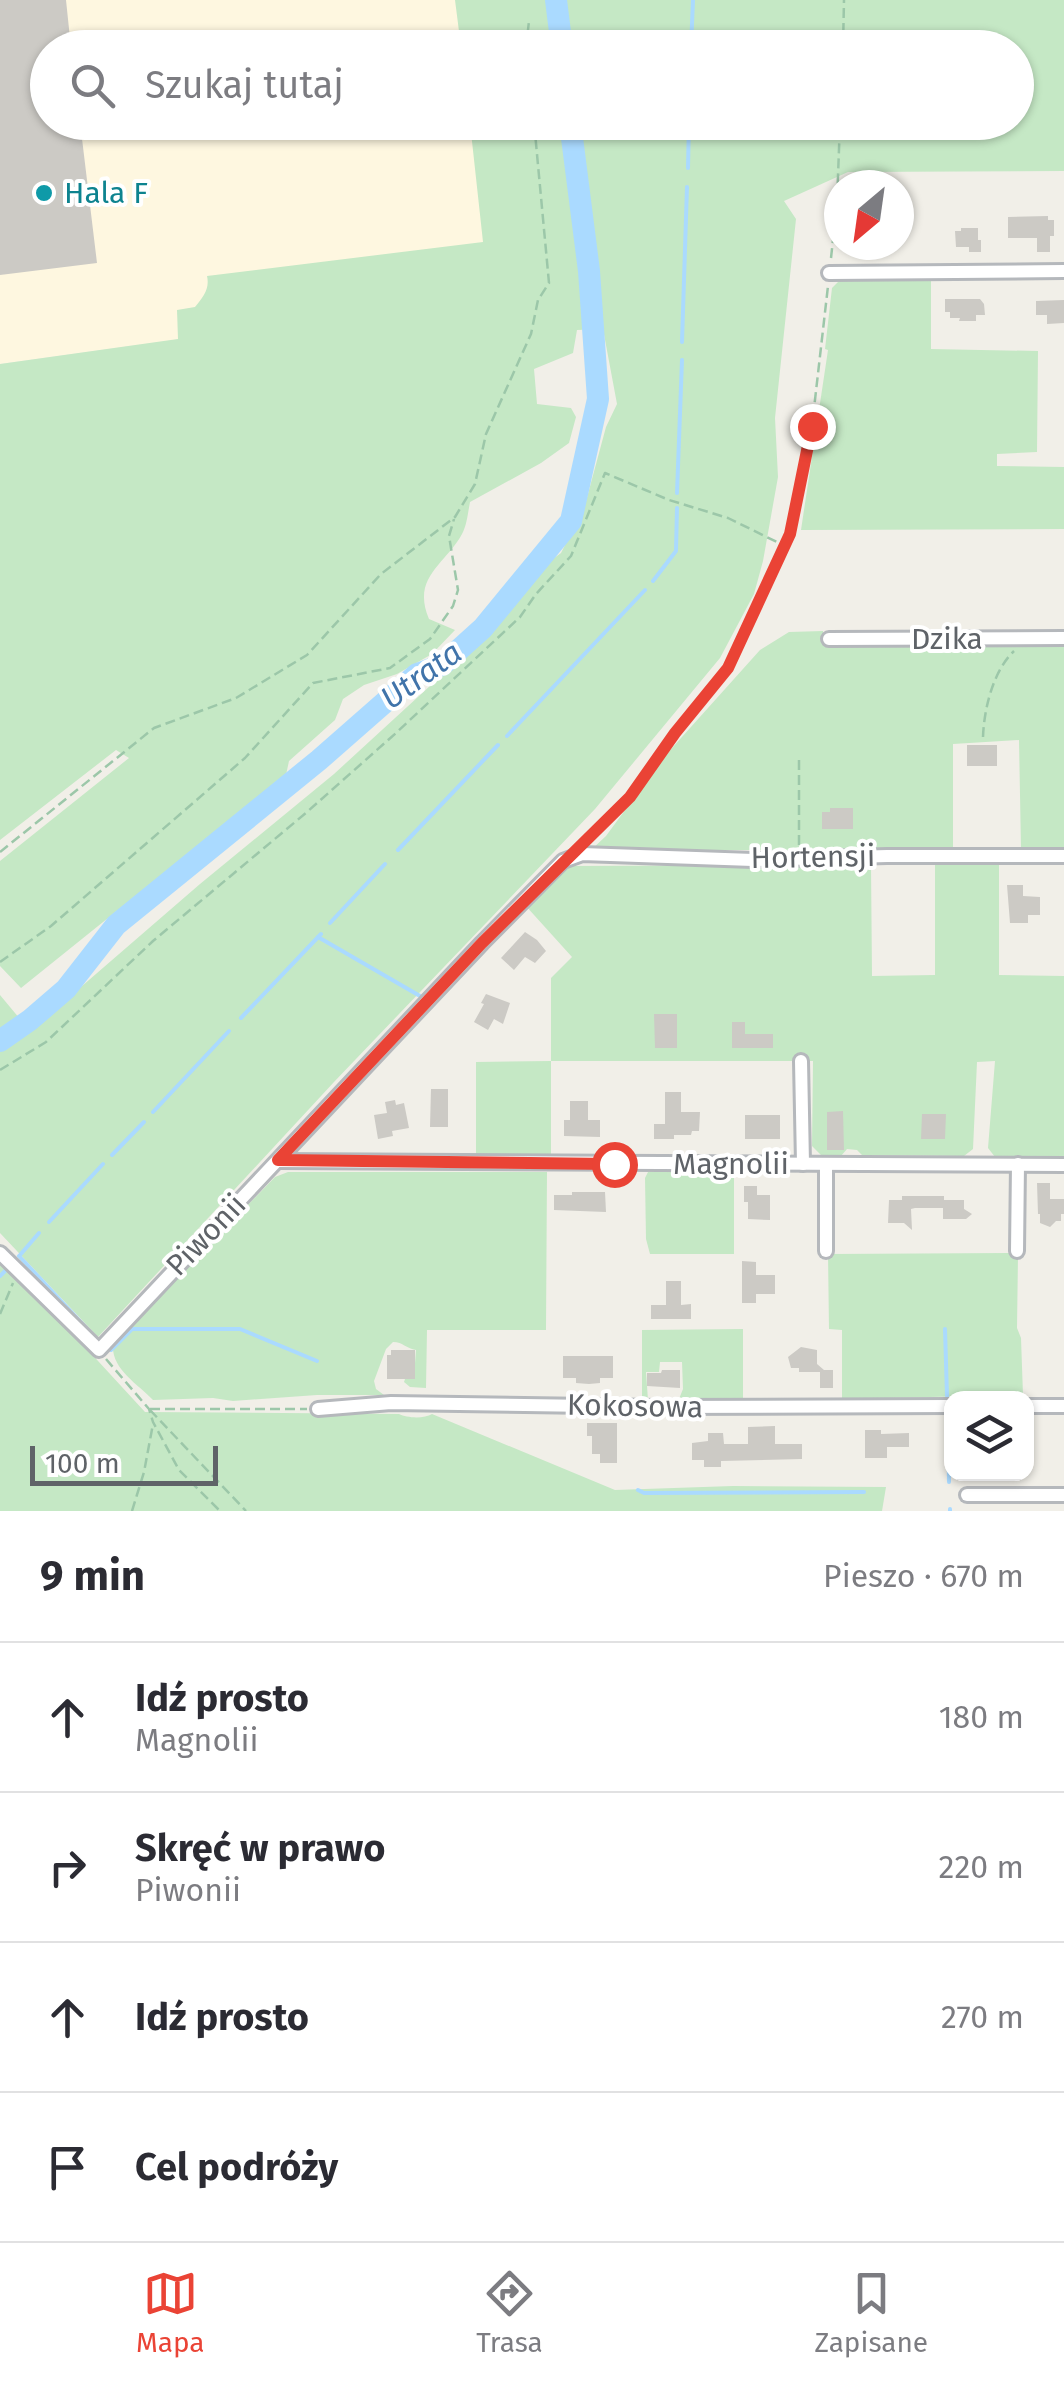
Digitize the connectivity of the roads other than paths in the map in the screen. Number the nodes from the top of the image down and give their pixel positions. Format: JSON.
{"nodes":[{"id":1,"x":1064,"y":271,"type":"edge"},
{"id":2,"x":829,"y":273,"type":"road end"},
{"id":3,"x":1064,"y":638,"type":"edge"},
{"id":4,"x":829,"y":639,"type":"dead end"},
{"id":5,"x":1064,"y":856,"type":"edge"},
{"id":6,"x":564,"y":861,"type":"joint"},
{"id":7,"x":801,"y":1061,"type":"dead end"},
{"id":8,"x":278,"y":1160,"type":"junction"},
{"id":9,"x":802,"y":1164,"type":"junction"},
{"id":10,"x":1018,"y":1164,"type":"junction"},
{"id":11,"x":826,"y":1165,"type":"junction"},
{"id":12,"x":1064,"y":1165,"type":"edge"},
{"id":13,"x":1017,"y":1250,"type":"dead end"},
{"id":14,"x":826,"y":1251,"type":"dead end"},
{"id":15,"x":0,"y":1253,"type":"edge"},
{"id":16,"x":944,"y":1406,"type":"edge"},
{"id":17,"x":1034,"y":1406,"type":"edge"},
{"id":18,"x":1064,"y":1406,"type":"edge"},
{"id":19,"x":318,"y":1409,"type":"road end"},
{"id":20,"x":967,"y":1495,"type":"dead end"},
{"id":21,"x":1064,"y":1495,"type":"edge"}],
"edges":[{"from":1,"to":2,"type":"street"},
{"from":3,"to":4,"type":"street","name":"Dzika"},
{"from":5,"to":6,"type":"street","name":"Hortensji"},
{"from":6,"to":8,"type":"street","name":"Piwonii"},
{"from":7,"to":9,"type":"street"},
{"from":8,"to":9,"type":"street","name":"Magnolii"},
{"from":8,"to":15,"type":"street","name":"Piwonii"},
{"from":9,"to":11,"type":"street","name":"Magnolii"},
{"from":10,"to":11,"type":"street","name":"Magnolii"},
{"from":10,"to":12,"type":"street","name":"Magnolii"},
{"from":10,"to":13,"type":"street"},
{"from":11,"to":14,"type":"street"},
{"from":16,"to":19,"type":"street","name":"Kokosowa"},
{"from":17,"to":18,"type":"street"},
{"from":20,"to":21,"type":"street"}]}
